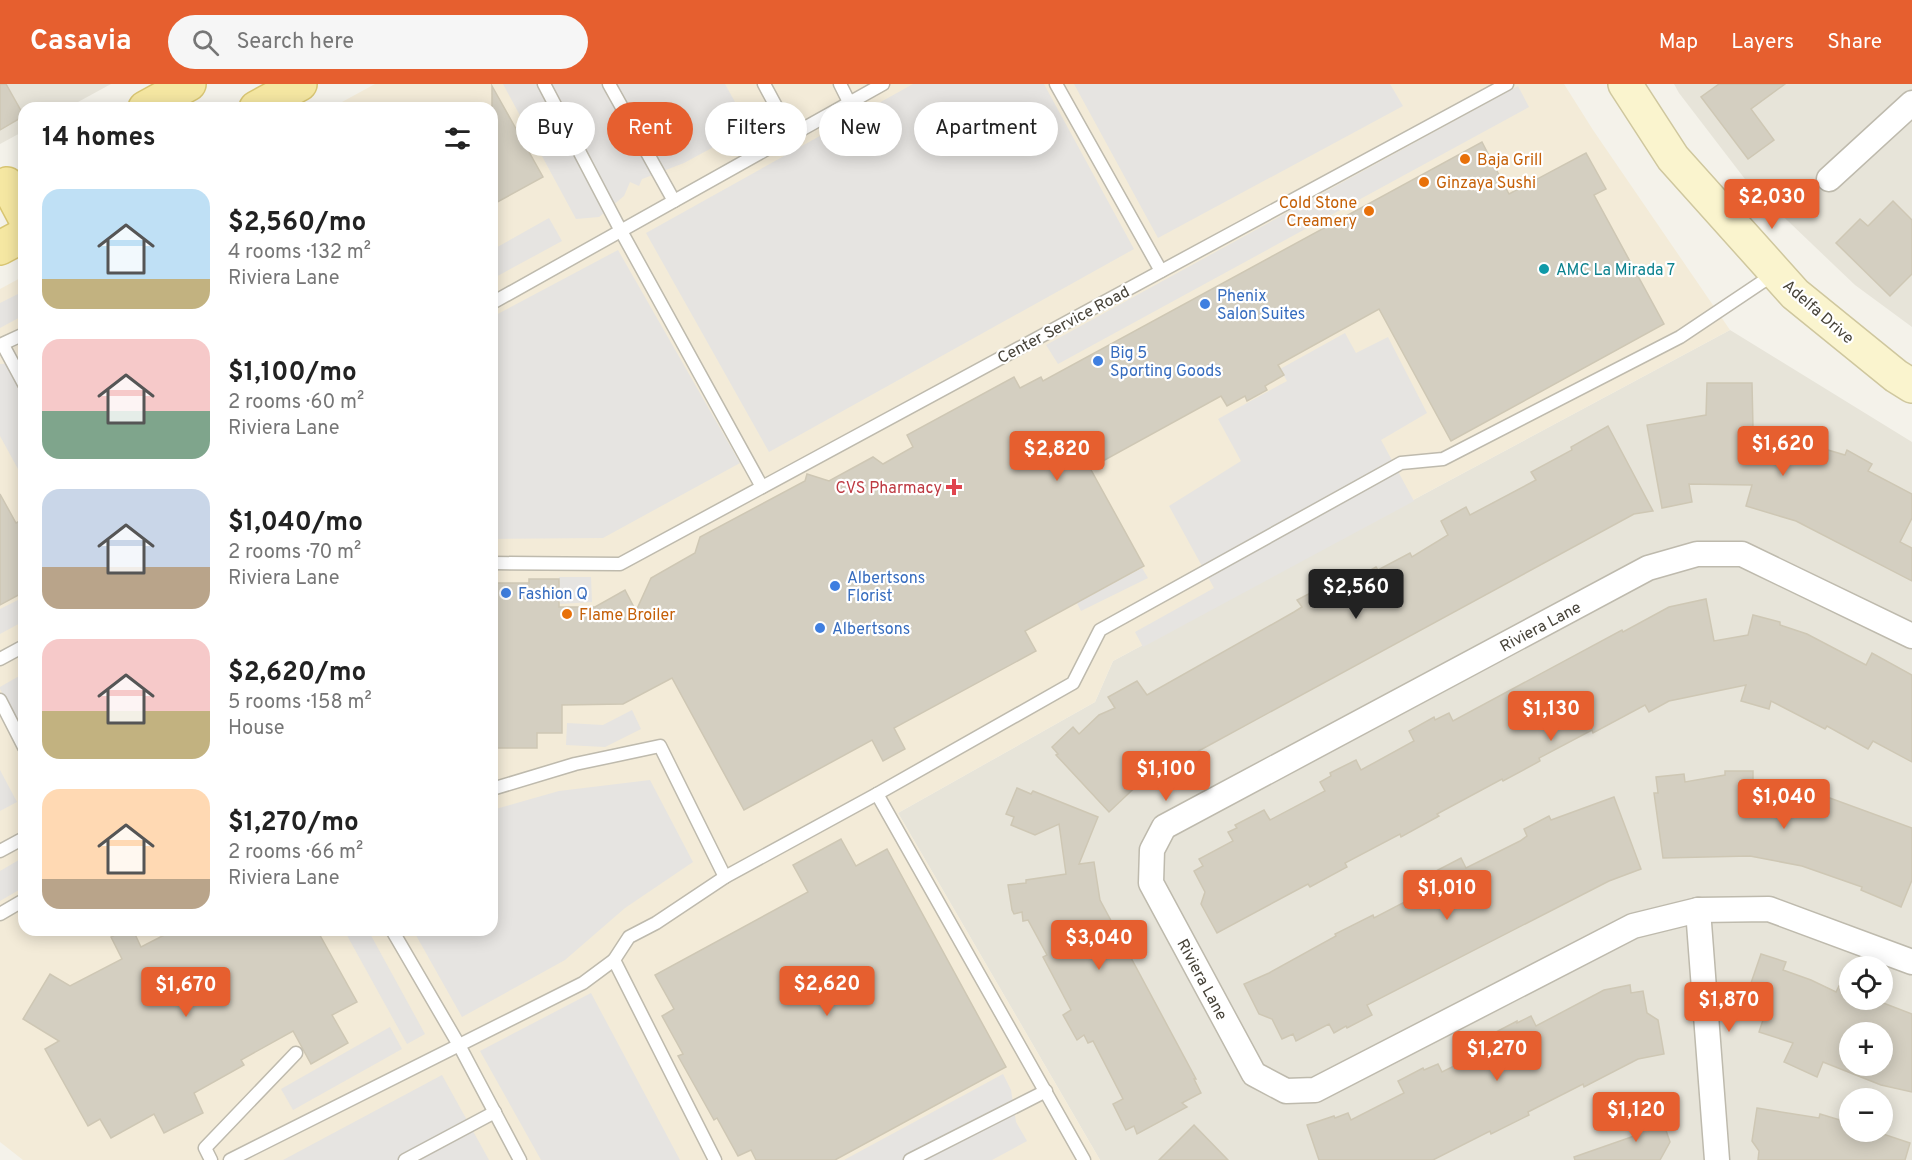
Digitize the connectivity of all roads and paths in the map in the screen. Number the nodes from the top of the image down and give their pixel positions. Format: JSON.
{"nodes":[{"id":1,"x":189,"y":84,"type":"edge"},
{"id":2,"x":300,"y":84,"type":"edge"},
{"id":3,"x":544,"y":84,"type":"edge"},
{"id":4,"x":609,"y":84,"type":"edge"},
{"id":5,"x":764,"y":84,"type":"edge"},
{"id":6,"x":840,"y":84,"type":"edge"},
{"id":7,"x":883,"y":84,"type":"edge"},
{"id":8,"x":1056,"y":84,"type":"edge"},
{"id":9,"x":1506,"y":84,"type":"edge"},
{"id":10,"x":1624,"y":84,"type":"edge"},
{"id":11,"x":156,"y":102,"type":"edge"},
{"id":12,"x":267,"y":102,"type":"edge"},
{"id":13,"x":774,"y":102,"type":"edge"},
{"id":14,"x":849,"y":102,"type":"joint"},
{"id":15,"x":1912,"y":104,"type":"edge"},
{"id":16,"x":753,"y":156,"type":"edge"},
{"id":17,"x":1829,"y":179,"type":"dead end"},
{"id":18,"x":10,"y":182,"type":"edge"},
{"id":19,"x":18,"y":201,"type":"edge"},
{"id":20,"x":674,"y":201,"type":"junction"},
{"id":21,"x":621,"y":231,"type":"junction"},
{"id":22,"x":18,"y":238,"type":"edge"},
{"id":23,"x":0,"y":248,"type":"edge"},
{"id":24,"x":1161,"y":271,"type":"junction"},
{"id":25,"x":1776,"y":273,"type":"junction"},
{"id":26,"x":498,"y":300,"type":"edge"},
{"id":27,"x":18,"y":337,"type":"edge"},
{"id":28,"x":2,"y":345,"type":"edge"},
{"id":29,"x":18,"y":373,"type":"edge"},
{"id":30,"x":1912,"y":386,"type":"edge"},
{"id":31,"x":762,"y":487,"type":"junction"},
{"id":32,"x":498,"y":563,"type":"edge"},
{"id":33,"x":1912,"y":636,"type":"edge"},
{"id":34,"x":18,"y":649,"type":"edge"},
{"id":35,"x":0,"y":659,"type":"edge"},
{"id":36,"x":0,"y":700,"type":"edge"},
{"id":37,"x":18,"y":735,"type":"edge"},
{"id":38,"x":498,"y":787,"type":"edge"},
{"id":39,"x":877,"y":794,"type":"junction"},
{"id":40,"x":18,"y":840,"type":"edge"},
{"id":41,"x":0,"y":851,"type":"edge"},
{"id":42,"x":725,"y":877,"type":"junction"},
{"id":43,"x":18,"y":904,"type":"edge"},
{"id":44,"x":1698,"y":910,"type":"junction"},
{"id":45,"x":0,"y":914,"type":"edge"},
{"id":46,"x":395,"y":936,"type":"edge"},
{"id":47,"x":614,"y":960,"type":"junction"},
{"id":48,"x":1912,"y":962,"type":"edge"},
{"id":49,"x":459,"y":1045,"type":"junction"},
{"id":50,"x":296,"y":1053,"type":"dead end"},
{"id":51,"x":1046,"y":1091,"type":"junction"},
{"id":52,"x":495,"y":1112,"type":"junction"},
{"id":53,"x":211,"y":1160,"type":"edge"},
{"id":54,"x":230,"y":1160,"type":"edge"},
{"id":55,"x":405,"y":1160,"type":"edge"},
{"id":56,"x":520,"y":1160,"type":"edge"},
{"id":57,"x":715,"y":1160,"type":"edge"},
{"id":58,"x":910,"y":1160,"type":"edge"},
{"id":59,"x":1084,"y":1160,"type":"edge"},
{"id":60,"x":1717,"y":1160,"type":"edge"}],
"edges":[{"from":1,"to":11,"type":"main road"},
{"from":2,"to":12,"type":"main road"},
{"from":3,"to":21,"type":"lane"},
{"from":4,"to":20,"type":"lane"},
{"from":5,"to":13,"type":"lane"},
{"from":6,"to":14,"type":"lane"},
{"from":7,"to":14,"type":"lane"},
{"from":8,"to":24,"type":"lane"},
{"from":9,"to":24,"type":"lane","name":"Center Service Road"},
{"from":10,"to":25,"type":"street","name":"Adelfa Drive"},
{"from":15,"to":17,"type":"street"},
{"from":16,"to":20,"type":"lane"},
{"from":18,"to":19,"type":"main road"},
{"from":20,"to":21,"type":"lane"},
{"from":21,"to":26,"type":"lane"},
{"from":21,"to":31,"type":"lane"},
{"from":22,"to":23,"type":"main road"},
{"from":24,"to":31,"type":"lane","name":"Center Service Road"},
{"from":25,"to":30,"type":"street","name":"Adelfa Drive"},
{"from":25,"to":39,"type":"lane"},
{"from":27,"to":28,"type":"lane"},
{"from":28,"to":29,"type":"lane"},
{"from":31,"to":32,"type":"lane","name":"Center Service Road"},
{"from":33,"to":44,"type":"street","name":"Riviera Lane"},
{"from":34,"to":35,"type":"lane"},
{"from":36,"to":37,"type":"lane"},
{"from":38,"to":42,"type":"lane"},
{"from":39,"to":42,"type":"lane"},
{"from":39,"to":51,"type":"lane"},
{"from":40,"to":41,"type":"lane"},
{"from":42,"to":47,"type":"lane"},
{"from":43,"to":45,"type":"lane"},
{"from":44,"to":48,"type":"street","name":"Riviera Lane"},
{"from":44,"to":60,"type":"street"},
{"from":46,"to":49,"type":"lane"},
{"from":47,"to":49,"type":"lane"},
{"from":47,"to":57,"type":"lane"},
{"from":49,"to":52,"type":"lane"},
{"from":49,"to":54,"type":"lane"},
{"from":50,"to":53,"type":"lane"},
{"from":51,"to":58,"type":"lane"},
{"from":51,"to":59,"type":"lane"},
{"from":52,"to":55,"type":"lane"},
{"from":52,"to":56,"type":"lane"}]}
